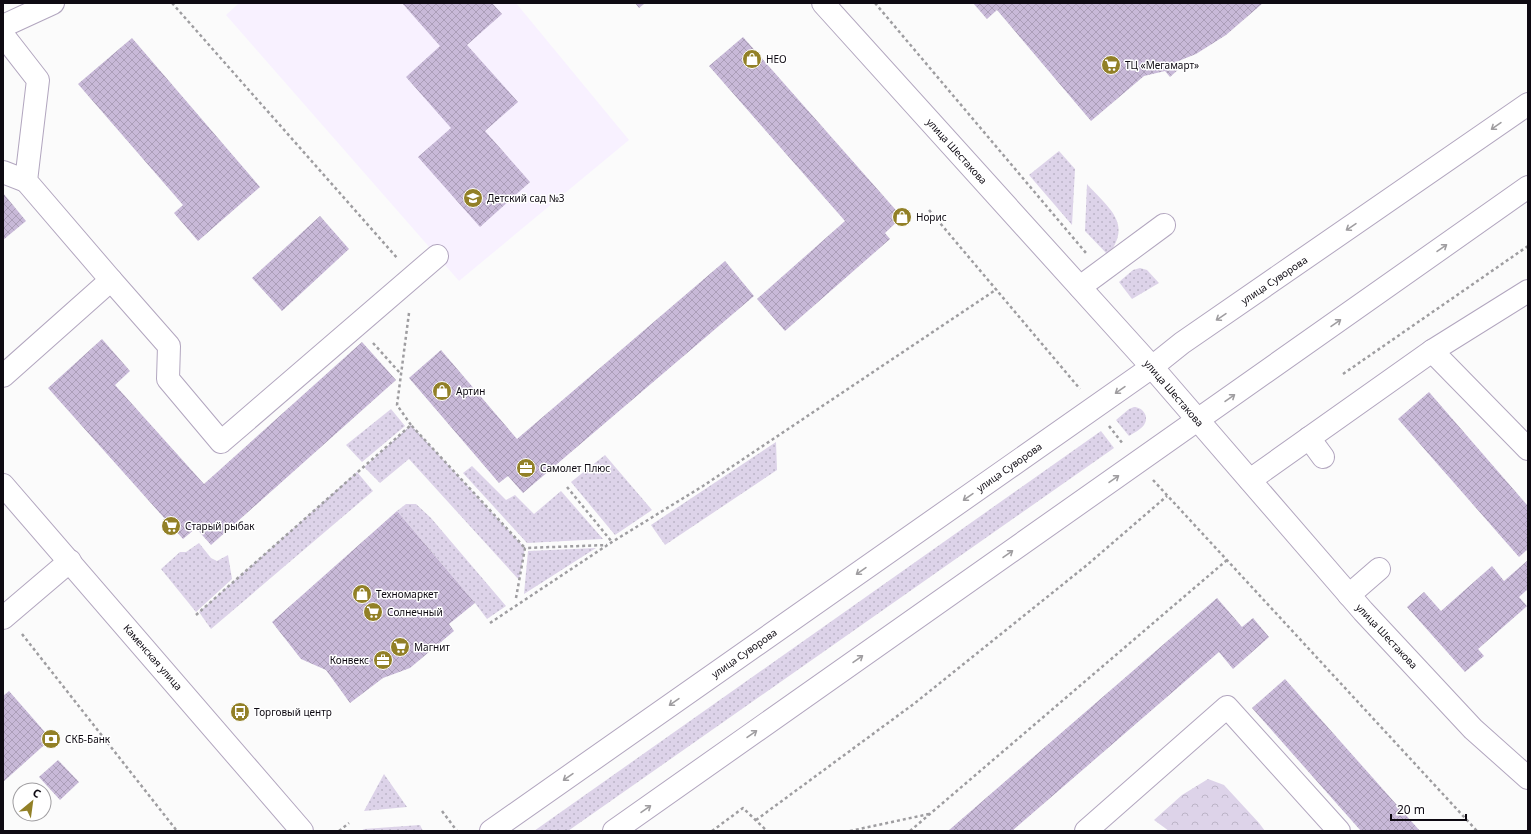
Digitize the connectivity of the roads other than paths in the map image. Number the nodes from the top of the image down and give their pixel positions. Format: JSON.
{"nodes":[{"id":1,"x":53,"y":3,"type":"edge"},
{"id":2,"x":823,"y":3,"type":"edge"},
{"id":3,"x":3,"y":26,"type":"edge"},
{"id":4,"x":3,"y":35,"type":"edge"},
{"id":5,"x":1528,"y":104,"type":"edge"},
{"id":6,"x":3,"y":172,"type":"edge"},
{"id":7,"x":26,"y":181,"type":"junction"},
{"id":8,"x":1528,"y":188,"type":"edge"},
{"id":9,"x":1164,"y":225,"type":"dead end"},
{"id":10,"x":437,"y":256,"type":"dead end"},
{"id":11,"x":112,"y":280,"type":"junction"},
{"id":12,"x":1080,"y":287,"type":"junction"},
{"id":13,"x":1528,"y":291,"type":"edge"},
{"id":14,"x":1432,"y":351,"type":"junction"},
{"id":15,"x":1152,"y":367,"type":"junction"},
{"id":16,"x":3,"y":376,"type":"edge"},
{"id":17,"x":1198,"y":421,"type":"junction"},
{"id":18,"x":1308,"y":438,"type":"junction"},
{"id":19,"x":1528,"y":449,"type":"edge"},
{"id":20,"x":1323,"y":457,"type":"dead end"},
{"id":21,"x":1250,"y":480,"type":"junction"},
{"id":22,"x":3,"y":485,"type":"edge"},
{"id":23,"x":70,"y":561,"type":"junction"},
{"id":24,"x":1379,"y":569,"type":"dead end"},
{"id":25,"x":1349,"y":595,"type":"junction"},
{"id":26,"x":4,"y":614,"type":"edge"},
{"id":27,"x":1528,"y":778,"type":"edge"},
{"id":28,"x":302,"y":831,"type":"edge"},
{"id":29,"x":491,"y":831,"type":"edge"},
{"id":30,"x":614,"y":831,"type":"edge"},
{"id":31,"x":1086,"y":831,"type":"edge"},
{"id":32,"x":1339,"y":831,"type":"edge"}],
"edges":[{"from":1,"to":3,"type":"main road"},
{"from":2,"to":12,"type":"main road","name":"улица Шестакова"},
{"from":4,"to":7,"type":"main road"},
{"from":5,"to":15,"type":"main road","name":"улица Суворова","one_way":true},
{"from":6,"to":7,"type":"main road"},
{"from":7,"to":11,"type":"main road"},
{"from":17,"to":8,"type":"main road","one_way":true},
{"from":9,"to":12,"type":"main road"},
{"from":10,"to":11,"type":"main road"},
{"from":11,"to":16,"type":"main road"},
{"from":12,"to":15,"type":"main road","name":"улица Шестакова"},
{"from":13,"to":14,"type":"main road"},
{"from":14,"to":18,"type":"main road"},
{"from":14,"to":19,"type":"main road"},
{"from":15,"to":17,"type":"main road","name":"улица Шестакова"},
{"from":15,"to":29,"type":"main road","name":"улица Суворова","one_way":true},
{"from":17,"to":21,"type":"main road","name":"улица Шестакова"},
{"from":30,"to":17,"type":"main road","one_way":true},
{"from":18,"to":20,"type":"main road"},
{"from":18,"to":21,"type":"main road"},
{"from":21,"to":25,"type":"main road","name":"улица Шестакова"},
{"from":22,"to":23,"type":"main road","name":"Каменская улица"},
{"from":23,"to":26,"type":"main road"},
{"from":23,"to":28,"type":"main road","name":"Каменская улица"},
{"from":24,"to":25,"type":"main road"},
{"from":25,"to":27,"type":"main road","name":"улица Шестакова"},
{"from":31,"to":32,"type":"main road"}]}
